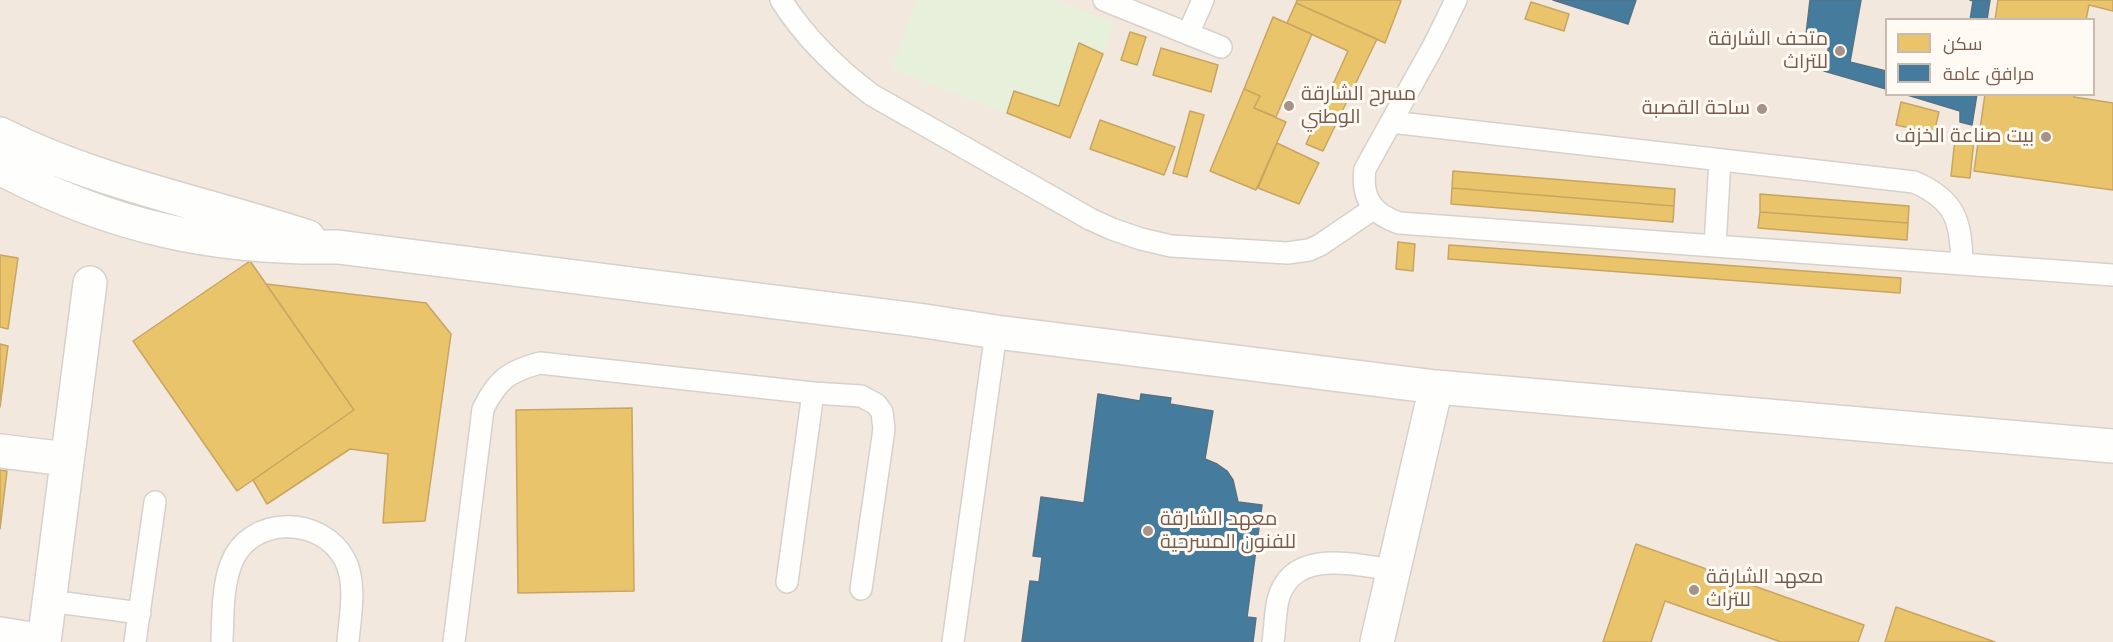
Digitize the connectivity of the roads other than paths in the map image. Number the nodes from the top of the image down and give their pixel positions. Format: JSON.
{"nodes":[{"id":1,"x":781,"y":0,"type":"edge"},
{"id":2,"x":1104,"y":0,"type":"edge"},
{"id":3,"x":1203,"y":0,"type":"edge"},
{"id":4,"x":1456,"y":0,"type":"edge"},
{"id":5,"x":1188,"y":34,"type":"junction"},
{"id":6,"x":1221,"y":47,"type":"dead end"},
{"id":7,"x":1391,"y":122,"type":"junction"},
{"id":8,"x":0,"y":134,"type":"edge"},
{"id":9,"x":1720,"y":160,"type":"junction"},
{"id":10,"x":0,"y":168,"type":"edge"},
{"id":11,"x":1373,"y":209,"type":"junction"},
{"id":12,"x":1715,"y":246,"type":"junction"},
{"id":13,"x":338,"y":247,"type":"junction"},
{"id":14,"x":1962,"y":264,"type":"junction"},
{"id":15,"x":2113,"y":275,"type":"edge"},
{"id":16,"x":90,"y":283,"type":"dead end"},
{"id":17,"x":996,"y":332,"type":"junction"},
{"id":18,"x":1436,"y":387,"type":"junction"},
{"id":19,"x":813,"y":393,"type":"junction"},
{"id":20,"x":2113,"y":446,"type":"edge"},
{"id":21,"x":0,"y":451,"type":"edge"},
{"id":22,"x":67,"y":459,"type":"junction"},
{"id":23,"x":156,"y":502,"type":"dead end"},
{"id":24,"x":1394,"y":570,"type":"junction"},
{"id":25,"x":787,"y":582,"type":"dead end"},
{"id":26,"x":861,"y":589,"type":"dead end"},
{"id":27,"x":49,"y":601,"type":"junction"},
{"id":28,"x":140,"y":613,"type":"junction"},
{"id":29,"x":0,"y":634,"type":"edge"},
{"id":30,"x":44,"y":641,"type":"edge"},
{"id":31,"x":135,"y":642,"type":"edge"},
{"id":32,"x":222,"y":642,"type":"edge"},
{"id":33,"x":348,"y":642,"type":"edge"},
{"id":34,"x":454,"y":642,"type":"edge"},
{"id":35,"x":953,"y":642,"type":"edge"},
{"id":36,"x":1273,"y":642,"type":"edge"},
{"id":37,"x":1377,"y":642,"type":"edge"}],
"edges":[{"from":1,"to":11,"type":"lane"},
{"from":2,"to":5,"type":"lane"},
{"from":3,"to":5,"type":"lane"},
{"from":4,"to":7,"type":"lane"},
{"from":5,"to":6,"type":"lane"},
{"from":7,"to":9,"type":"lane"},
{"from":7,"to":11,"type":"lane"},
{"from":8,"to":13,"type":"street"},
{"from":9,"to":12,"type":"lane"},
{"from":9,"to":14,"type":"lane"},
{"from":10,"to":13,"type":"street"},
{"from":11,"to":12,"type":"lane"},
{"from":12,"to":14,"type":"lane"},
{"from":13,"to":17,"type":"street"},
{"from":14,"to":15,"type":"lane"},
{"from":16,"to":22,"type":"street"},
{"from":17,"to":18,"type":"street"},
{"from":17,"to":35,"type":"lane"},
{"from":18,"to":20,"type":"street"},
{"from":18,"to":24,"type":"street"},
{"from":19,"to":25,"type":"lane"},
{"from":19,"to":26,"type":"lane"},
{"from":19,"to":34,"type":"lane"},
{"from":21,"to":22,"type":"street"},
{"from":22,"to":27,"type":"street"},
{"from":23,"to":28,"type":"lane"},
{"from":24,"to":36,"type":"lane"},
{"from":24,"to":37,"type":"street"},
{"from":27,"to":28,"type":"lane"},
{"from":27,"to":30,"type":"street"},
{"from":28,"to":31,"type":"lane"},
{"from":29,"to":30,"type":"street"},
{"from":32,"to":33,"type":"lane"}]}
